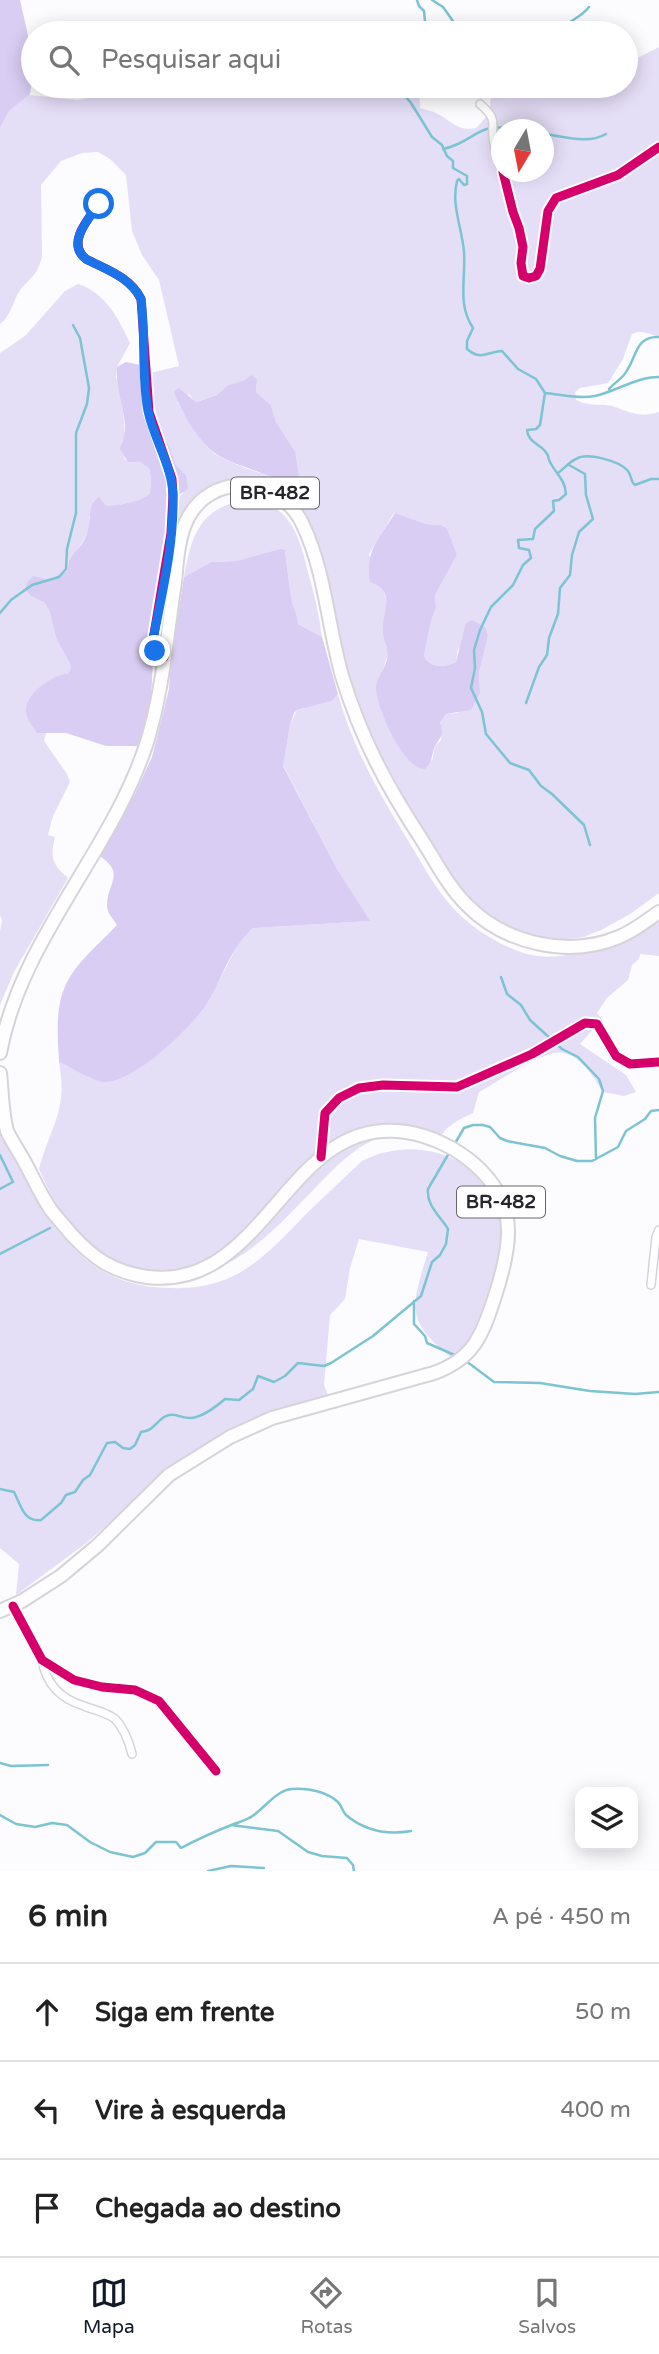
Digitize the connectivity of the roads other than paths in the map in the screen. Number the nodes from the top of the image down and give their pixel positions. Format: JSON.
{"nodes":[{"id":1,"x":480,"y":104,"type":"dead end"},
{"id":2,"x":492,"y":119,"type":"edge"},
{"id":3,"x":659,"y":147,"type":"edge"},
{"id":4,"x":506,"y":182,"type":"edge"},
{"id":5,"x":99,"y":204,"type":"dead end"},
{"id":6,"x":164,"y":657,"type":"junction"},
{"id":7,"x":659,"y":912,"type":"edge"},
{"id":8,"x":0,"y":1053,"type":"edge"},
{"id":9,"x":659,"y":1062,"type":"edge"},
{"id":10,"x":0,"y":1073,"type":"edge"},
{"id":11,"x":321,"y":1157,"type":"junction"},
{"id":12,"x":659,"y":1230,"type":"edge"},
{"id":13,"x":651,"y":1285,"type":"dead end"},
{"id":14,"x":13,"y":1606,"type":"junction"},
{"id":15,"x":0,"y":1611,"type":"edge"},
{"id":16,"x":42,"y":1660,"type":"junction"},
{"id":17,"x":132,"y":1754,"type":"dead end"},
{"id":18,"x":216,"y":1771,"type":"dead end"}],
"edges":[{"from":1,"to":2,"type":"street"},
{"from":3,"to":4,"type":"street"},
{"from":5,"to":6,"type":"street"},
{"from":6,"to":7,"type":"highway","number":"BR-482"},
{"from":6,"to":8,"type":"highway","number":"BR-482"},
{"from":9,"to":11,"type":"street"},
{"from":10,"to":11,"type":"highway","number":"BR-482"},
{"from":11,"to":14,"type":"highway","number":"BR-482"},
{"from":12,"to":13,"type":"street"},
{"from":14,"to":15,"type":"highway","number":"BR-482"},
{"from":14,"to":16,"type":"street"},
{"from":16,"to":17,"type":"street"},
{"from":16,"to":18,"type":"street"}]}
